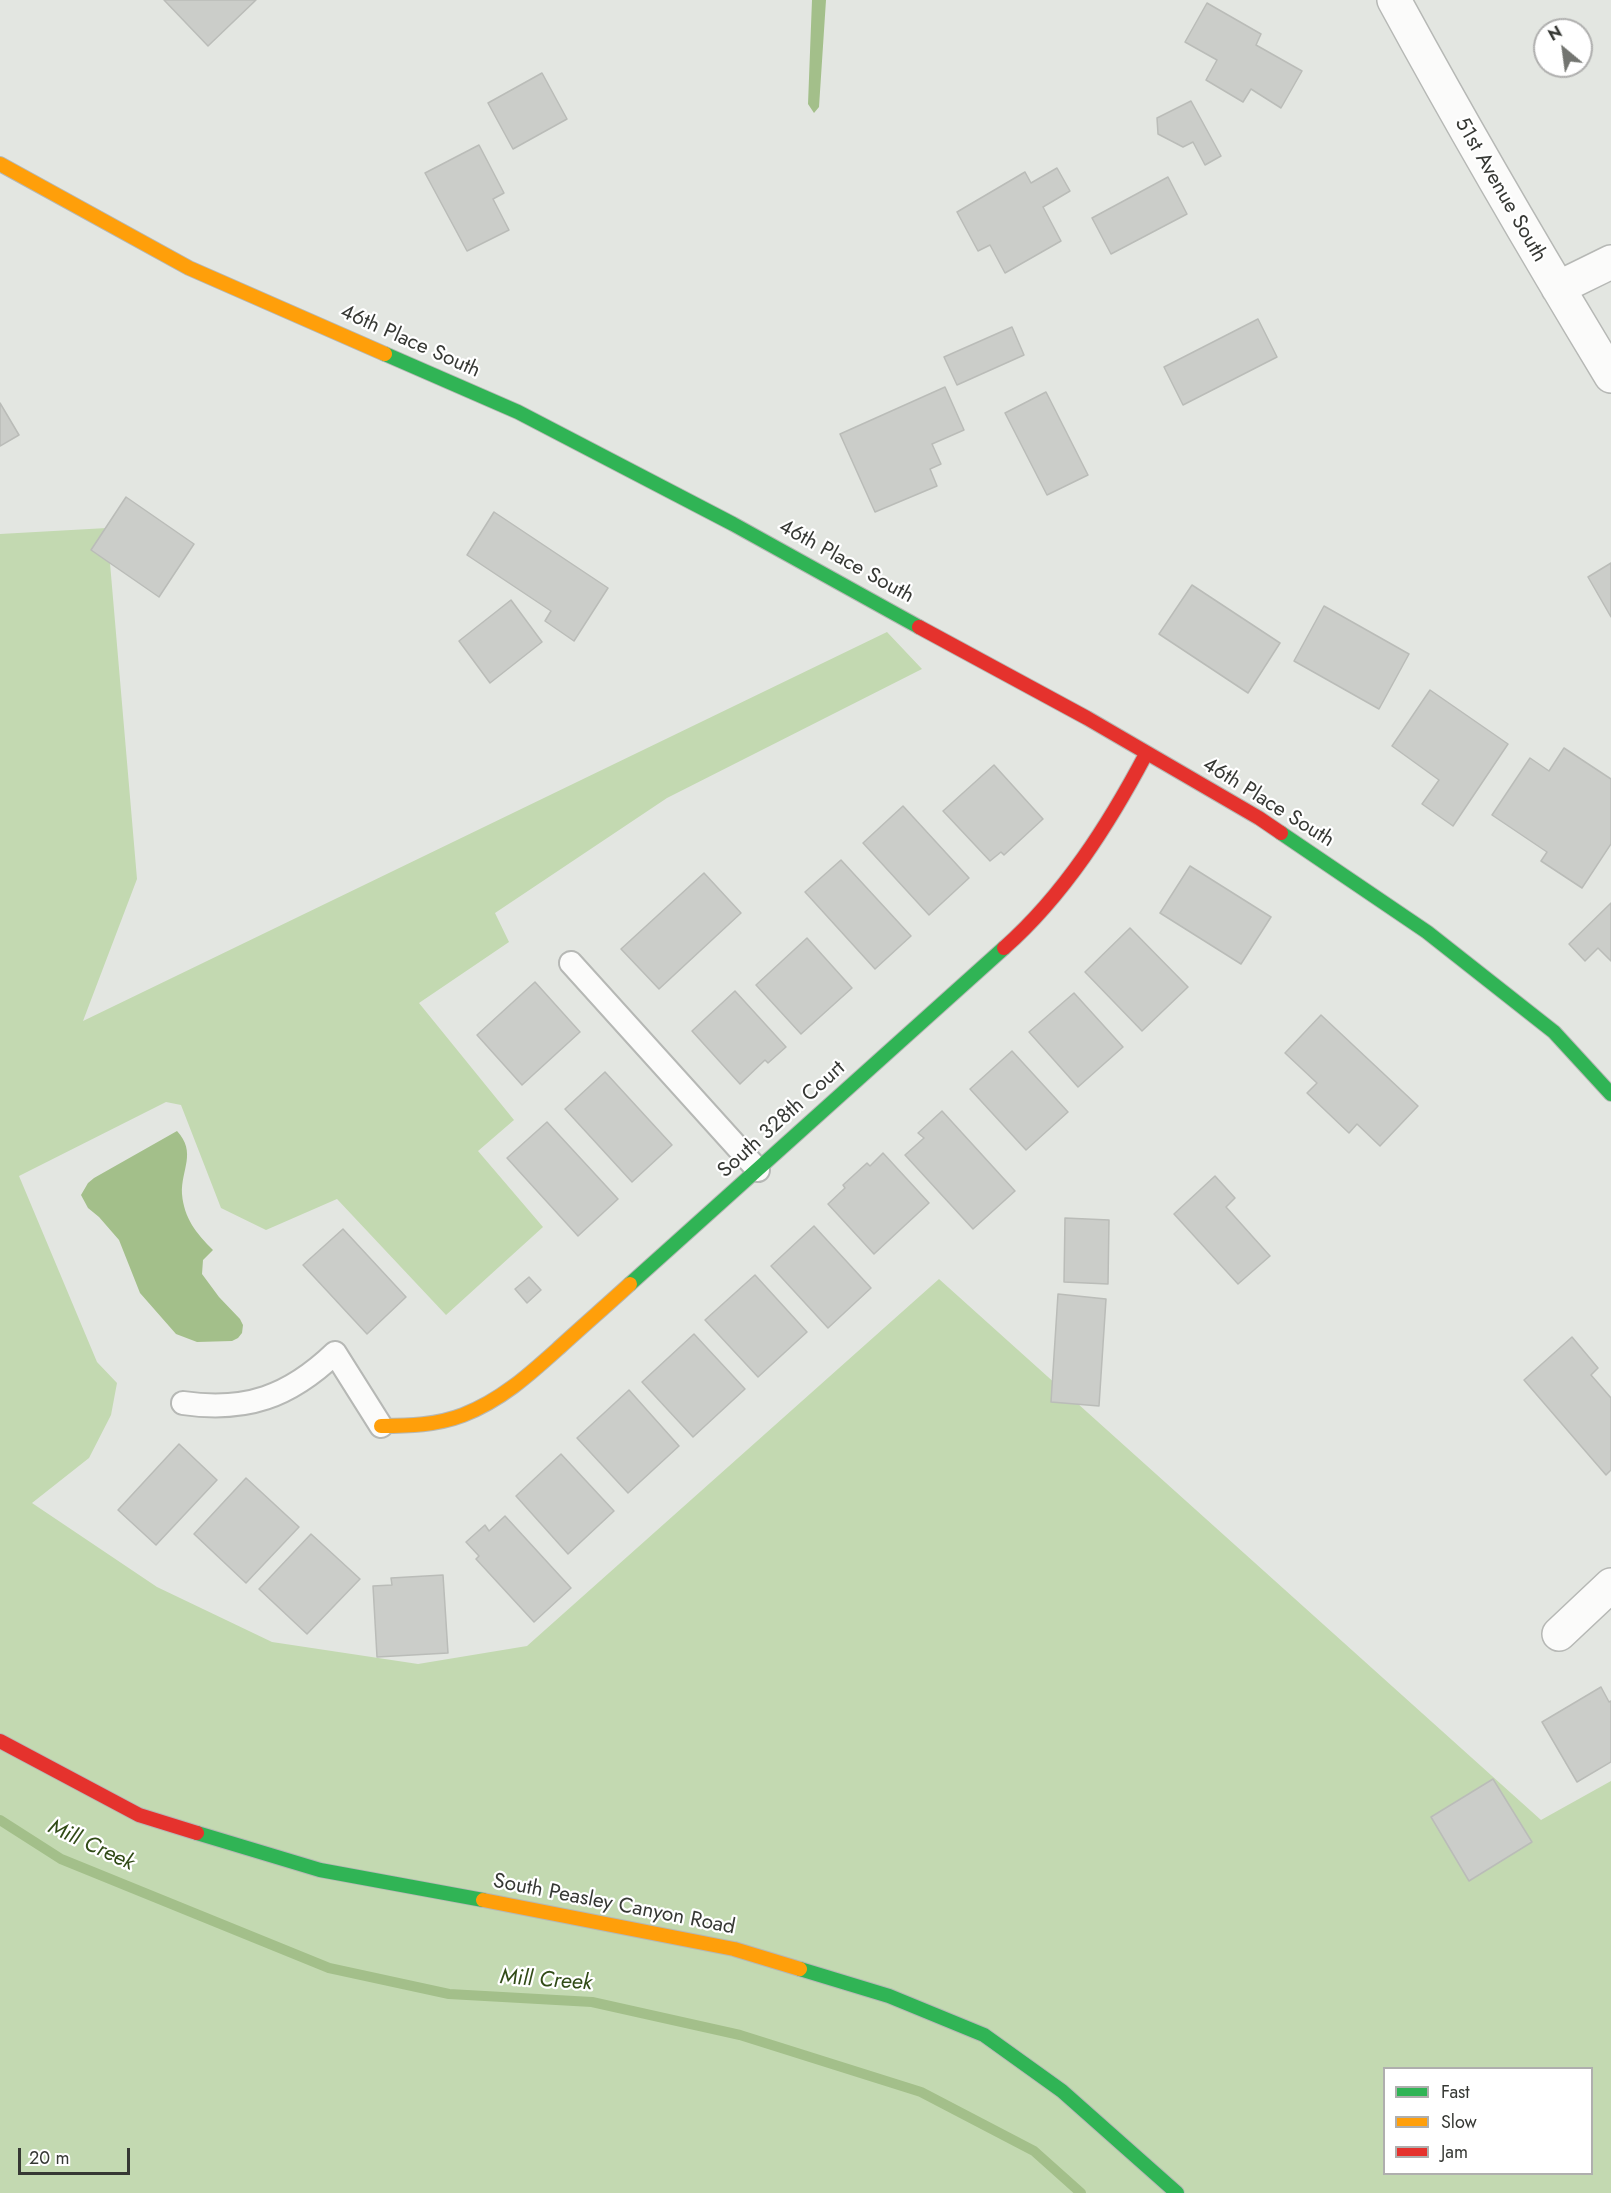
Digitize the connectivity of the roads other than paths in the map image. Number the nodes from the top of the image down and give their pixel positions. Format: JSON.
{"nodes":[{"id":1,"x":1394,"y":0,"type":"edge"},
{"id":2,"x":0,"y":164,"type":"edge"},
{"id":3,"x":1611,"y":262,"type":"edge"},
{"id":4,"x":1558,"y":288,"type":"junction"},
{"id":5,"x":1611,"y":376,"type":"edge"},
{"id":6,"x":1146,"y":754,"type":"junction"},
{"id":7,"x":572,"y":963,"type":"dead end"},
{"id":8,"x":1611,"y":1094,"type":"edge"},
{"id":9,"x":758,"y":1170,"type":"junction"},
{"id":10,"x":183,"y":1403,"type":"dead end"},
{"id":11,"x":381,"y":1426,"type":"joint"},
{"id":12,"x":1611,"y":1585,"type":"edge"},
{"id":13,"x":1559,"y":1634,"type":"dead end"},
{"id":14,"x":0,"y":1742,"type":"edge"},
{"id":15,"x":1177,"y":2193,"type":"edge"}],
"edges":[{"from":1,"to":4,"type":"street","name":"51st Avenue South"},
{"from":2,"to":6,"type":"street","name":"46th Place South"},
{"from":3,"to":4,"type":"street"},
{"from":4,"to":5,"type":"street","name":"51st Avenue South"},
{"from":6,"to":8,"type":"street","name":"46th Place South"},
{"from":6,"to":9,"type":"street","name":"South 328th Court"},
{"from":7,"to":9,"type":"lane"},
{"from":9,"to":11,"type":"street","name":"South 328th Court"},
{"from":10,"to":11,"type":"lane"},
{"from":12,"to":13,"type":"street"},
{"from":14,"to":15,"type":"street","name":"South Peasley Canyon Road"}]}
